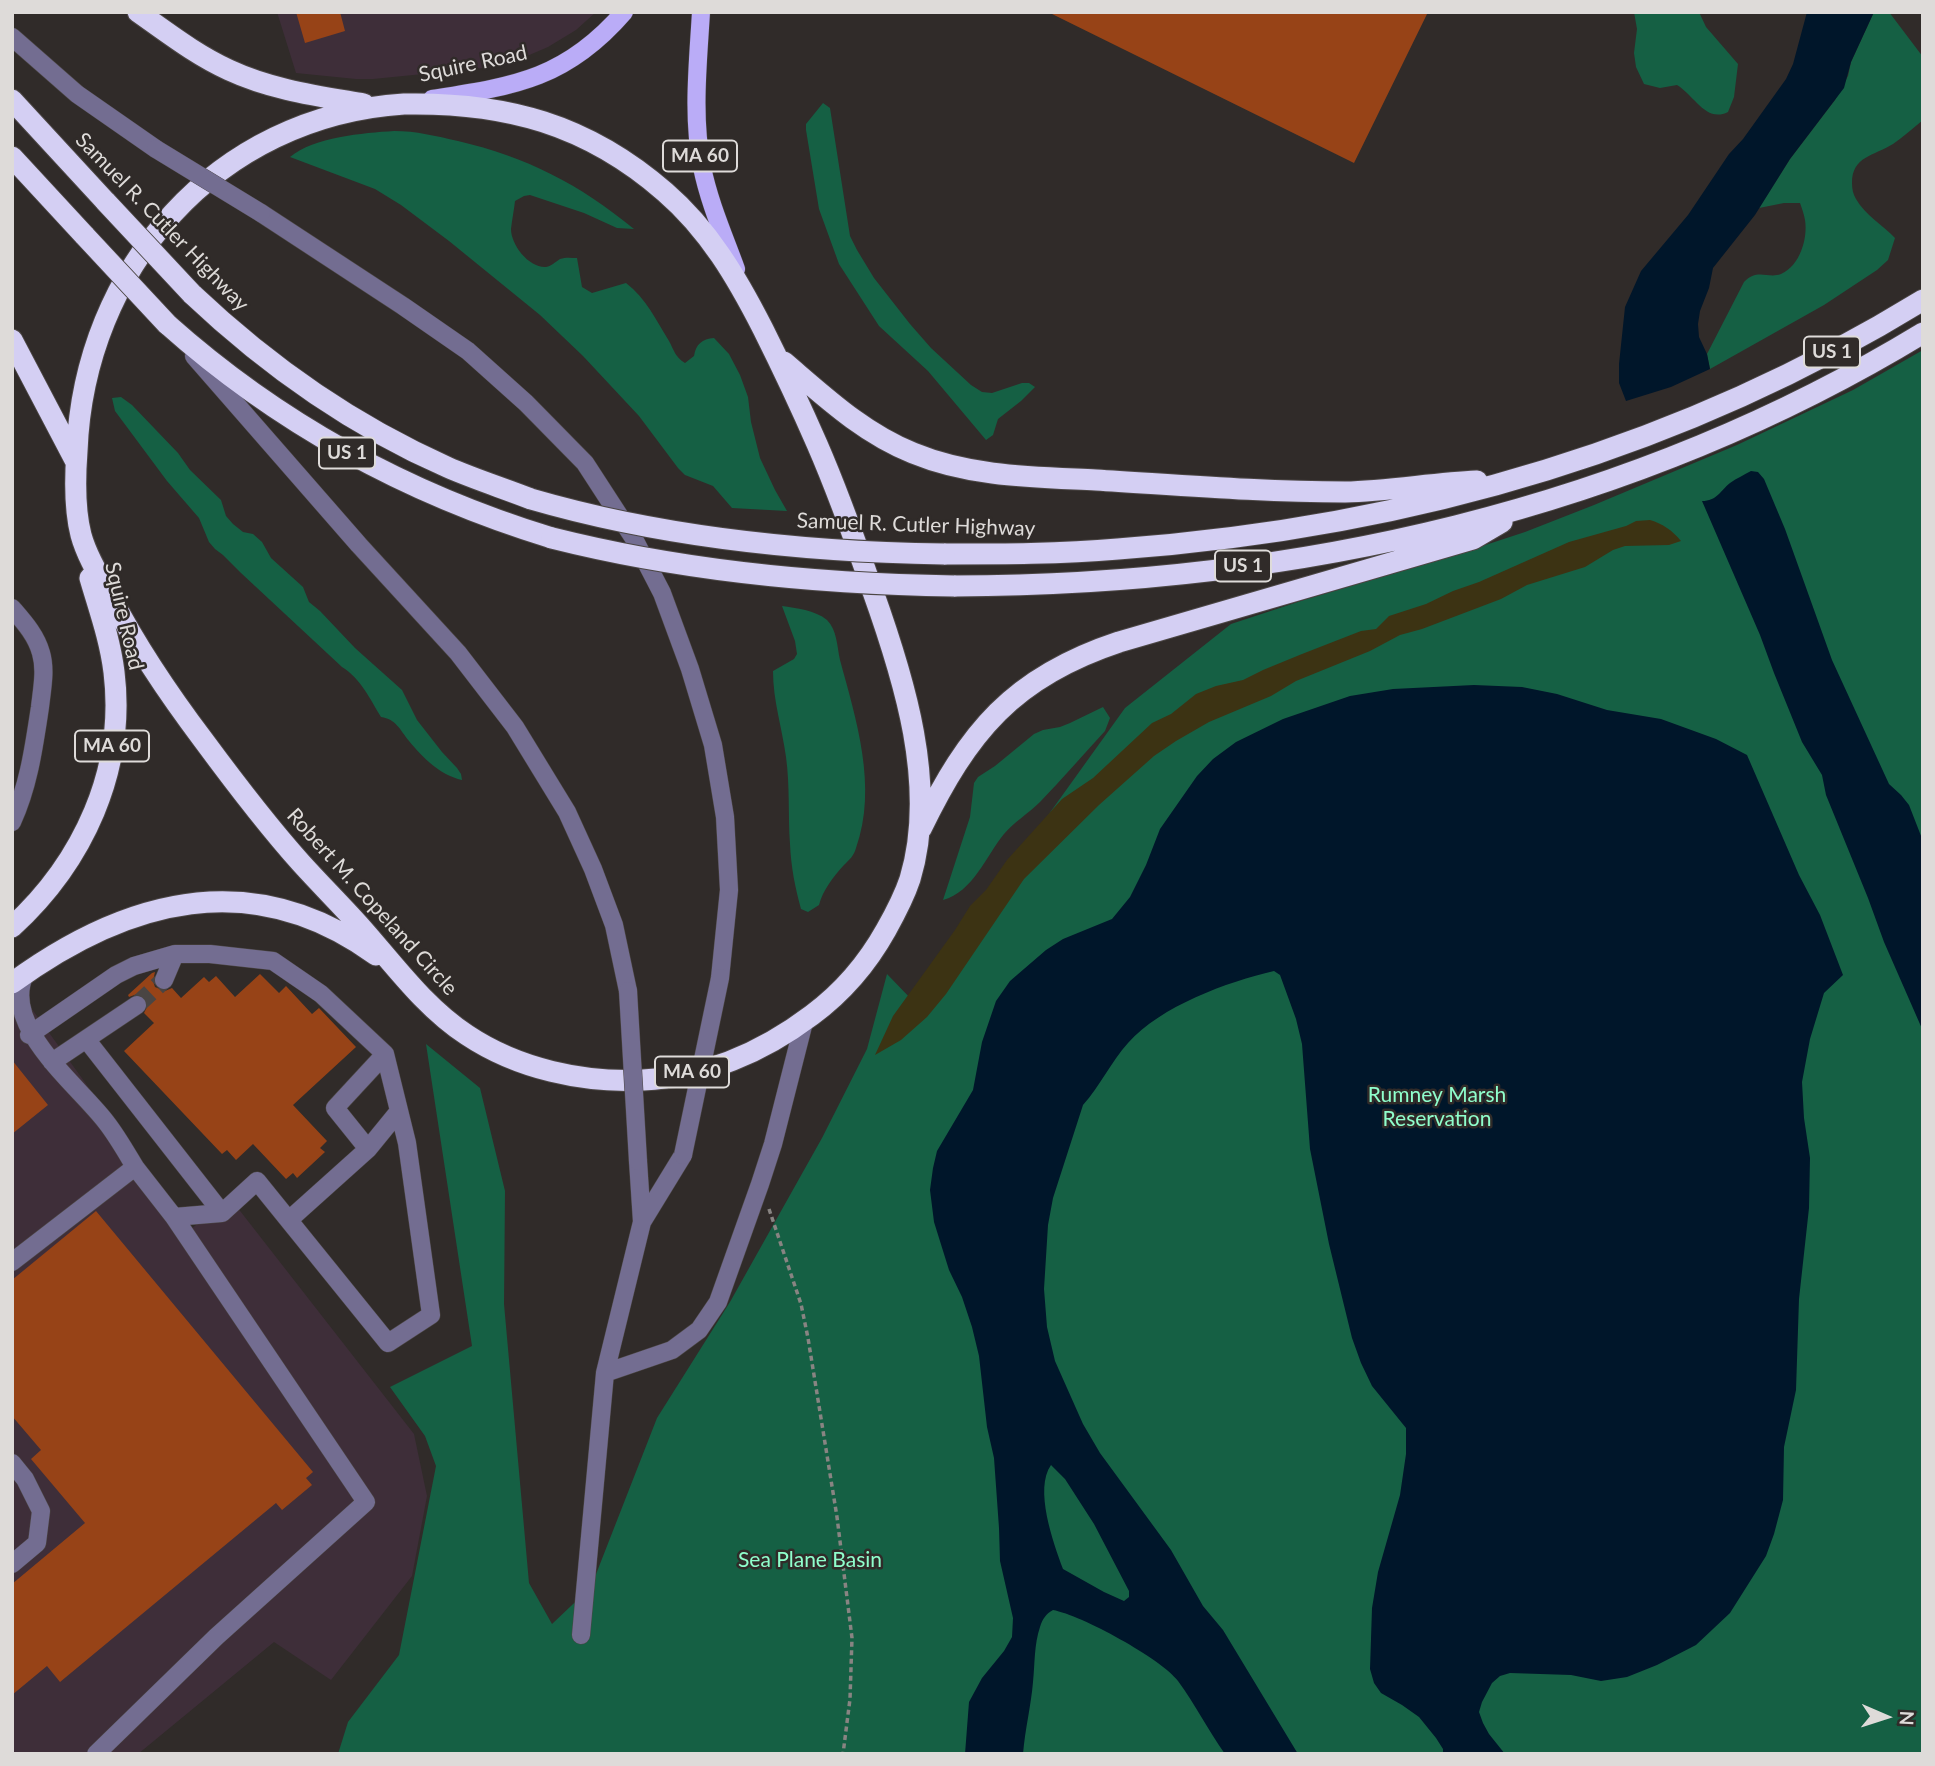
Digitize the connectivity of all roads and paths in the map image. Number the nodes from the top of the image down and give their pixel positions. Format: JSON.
{"nodes":[{"id":1,"x":138,"y":12,"type":"edge"},
{"id":2,"x":624,"y":12,"type":"edge"},
{"id":3,"x":701,"y":12,"type":"edge"},
{"id":4,"x":12,"y":37,"type":"edge"},
{"id":5,"x":12,"y":100,"type":"edge"},
{"id":6,"x":385,"y":106,"type":"junction"},
{"id":7,"x":12,"y":156,"type":"edge"},
{"id":8,"x":744,"y":292,"type":"junction"},
{"id":9,"x":1923,"y":300,"type":"edge"},
{"id":10,"x":167,"y":324,"type":"junction"},
{"id":11,"x":1923,"y":333,"type":"edge"},
{"id":12,"x":12,"y":340,"type":"edge"},
{"id":13,"x":777,"y":356,"type":"junction"},
{"id":14,"x":76,"y":462,"type":"junction"},
{"id":15,"x":1518,"y":479,"type":"junction"},
{"id":16,"x":1527,"y":507,"type":"junction"},
{"id":17,"x":81,"y":538,"type":"junction"},
{"id":18,"x":12,"y":608,"type":"edge"},
{"id":19,"x":12,"y":821,"type":"edge"},
{"id":20,"x":917,"y":838,"type":"junction"},
{"id":21,"x":12,"y":928,"type":"edge"},
{"id":22,"x":175,"y":954,"type":"junction"},
{"id":23,"x":18,"y":979,"type":"edge"},
{"id":24,"x":164,"y":979,"type":"tunnel mouth"},
{"id":25,"x":411,"y":987,"type":"junction"},
{"id":26,"x":136,"y":1005,"type":"tunnel mouth"},
{"id":27,"x":804,"y":1022,"type":"junction"},
{"id":28,"x":12,"y":1027,"type":"edge"},
{"id":29,"x":29,"y":1035,"type":"junction"},
{"id":30,"x":86,"y":1039,"type":"junction"},
{"id":31,"x":385,"y":1054,"type":"junction"},
{"id":32,"x":52,"y":1062,"type":"junction"},
{"id":33,"x":399,"y":1111,"type":"junction"},
{"id":34,"x":368,"y":1149,"type":"junction"},
{"id":35,"x":135,"y":1167,"type":"junction"},
{"id":36,"x":761,"y":1184,"type":"junction"},
{"id":37,"x":222,"y":1213,"type":"junction"},
{"id":38,"x":174,"y":1217,"type":"junction"},
{"id":39,"x":290,"y":1219,"type":"junction"},
{"id":40,"x":642,"y":1222,"type":"junction"},
{"id":41,"x":12,"y":1262,"type":"edge"},
{"id":42,"x":605,"y":1373,"type":"junction"},
{"id":43,"x":12,"y":1464,"type":"edge"},
{"id":44,"x":12,"y":1564,"type":"edge"},
{"id":45,"x":580,"y":1635,"type":"dead end"},
{"id":46,"x":96,"y":1754,"type":"edge"},
{"id":47,"x":843,"y":1754,"type":"edge"}],
"edges":[{"from":1,"to":6,"type":"highway"},
{"from":2,"to":6,"type":"main road","name":"Squire Road","number":"MA 60"},
{"from":3,"to":8,"type":"main road","number":"MA 60"},
{"from":4,"to":40,"type":"street","bridge":true},
{"from":5,"to":15,"type":"highway","name":"Samuel R. Cutler Highway","number":"US 1","bridge":true},
{"from":6,"to":8,"type":"highway","name":"Robert M. Copeland Circle"},
{"from":6,"to":14,"type":"highway","name":"Robert M. Copeland Circle","number":"MA 60"},
{"from":7,"to":10,"type":"highway","number":"US 1","bridge":true},
{"from":8,"to":13,"type":"highway","name":"Robert M. Copeland Circle","number":"MA 60"},
{"from":9,"to":15,"type":"highway","name":"Samuel R. Cutler Highway","number":"US 1"},
{"from":10,"to":16,"type":"highway","number":"US 1","bridge":true},
{"from":10,"to":40,"type":"street","bridge":true},
{"from":11,"to":16,"type":"highway","number":"US 1"},
{"from":12,"to":14,"type":"highway"},
{"from":13,"to":15,"type":"highway"},
{"from":13,"to":20,"type":"highway","name":"Robert M. Copeland Circle","number":"MA 60"},
{"from":14,"to":17,"type":"highway","name":"Robert M. Copeland Circle","number":"MA 60"},
{"from":16,"to":20,"type":"highway"},
{"from":17,"to":21,"type":"highway","name":"Squire Road","number":"MA 60"},
{"from":17,"to":25,"type":"highway","name":"Robert M. Copeland Circle"},
{"from":18,"to":19,"type":"street"},
{"from":20,"to":27,"type":"highway","name":"Robert M. Copeland Circle","number":"MA 60"},
{"from":22,"to":24,"type":"street"},
{"from":22,"to":29,"type":"street"},
{"from":22,"to":31,"type":"street"},
{"from":23,"to":25,"type":"highway","number":"MA 60"},
{"from":23,"to":29,"type":"street"},
{"from":25,"to":27,"type":"highway","name":"Robert M. Copeland Circle","number":"MA 60"},
{"from":26,"to":30,"type":"street"},
{"from":27,"to":36,"type":"street"},
{"from":28,"to":29,"type":"street"},
{"from":29,"to":32,"type":"street"},
{"from":30,"to":32,"type":"street"},
{"from":30,"to":37,"type":"street"},
{"from":31,"to":33,"type":"street"},
{"from":31,"to":34,"type":"street"},
{"from":32,"to":35,"type":"street"},
{"from":33,"to":34,"type":"street"},
{"from":33,"to":39,"type":"street"},
{"from":34,"to":39,"type":"street"},
{"from":35,"to":38,"type":"street"},
{"from":35,"to":41,"type":"street"},
{"from":36,"to":42,"type":"street"},
{"from":36,"to":47,"type":"path"},
{"from":37,"to":38,"type":"street"},
{"from":37,"to":39,"type":"street"},
{"from":38,"to":46,"type":"street"},
{"from":40,"to":42,"type":"street"},
{"from":42,"to":45,"type":"street"},
{"from":43,"to":44,"type":"street"}]}
